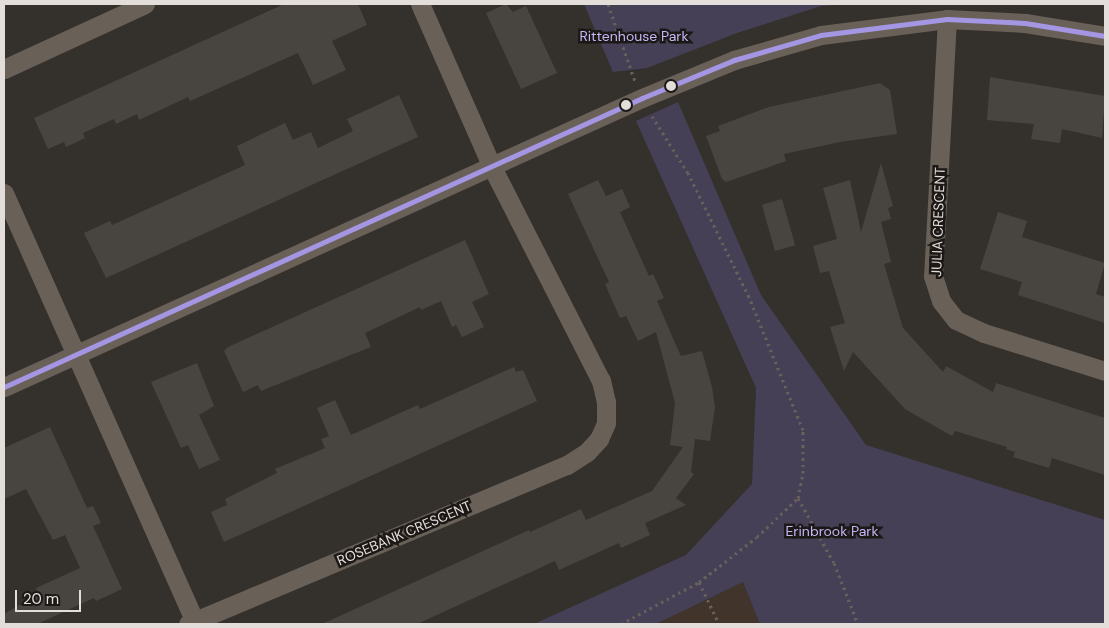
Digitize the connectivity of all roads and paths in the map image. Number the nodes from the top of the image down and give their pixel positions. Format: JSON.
{"nodes":[{"id":1,"x":145,"y":4,"type":"edge"},
{"id":2,"x":420,"y":4,"type":"edge"},
{"id":3,"x":608,"y":4,"type":"edge"},
{"id":4,"x":947,"y":19,"type":"junction"},
{"id":5,"x":1105,"y":36,"type":"edge"},
{"id":6,"x":4,"y":69,"type":"edge"},
{"id":7,"x":636,"y":85,"type":"dead end"},
{"id":8,"x":648,"y":109,"type":"dead end"},
{"id":9,"x":492,"y":167,"type":"junction"},
{"id":10,"x":4,"y":193,"type":"edge"},
{"id":11,"x":78,"y":354,"type":"junction"},
{"id":12,"x":1105,"y":372,"type":"edge"},
{"id":13,"x":4,"y":387,"type":"edge"},
{"id":14,"x":798,"y":498,"type":"junction"},
{"id":15,"x":699,"y":582,"type":"junction"},
{"id":16,"x":191,"y":623,"type":"edge"},
{"id":17,"x":621,"y":624,"type":"edge"},
{"id":18,"x":719,"y":624,"type":"edge"},
{"id":19,"x":858,"y":624,"type":"edge"}],
"edges":[{"from":1,"to":6,"type":"street"},
{"from":2,"to":9,"type":"street","name":"ROSEBANK CRESCENT"},
{"from":3,"to":7,"type":"path"},
{"from":4,"to":5,"type":"street"},
{"from":4,"to":9,"type":"street"},
{"from":4,"to":12,"type":"street","name":"JULIA CRESCENT"},
{"from":8,"to":14,"type":"path"},
{"from":9,"to":11,"type":"street"},
{"from":9,"to":16,"type":"street","name":"ROSEBANK CRESCENT"},
{"from":10,"to":11,"type":"street","name":"ROSEBANK CRESCENT"},
{"from":11,"to":13,"type":"street"},
{"from":11,"to":16,"type":"street","name":"ROSEBANK CRESCENT"},
{"from":14,"to":15,"type":"path"},
{"from":14,"to":19,"type":"path"},
{"from":15,"to":17,"type":"path"},
{"from":15,"to":18,"type":"path"}]}
